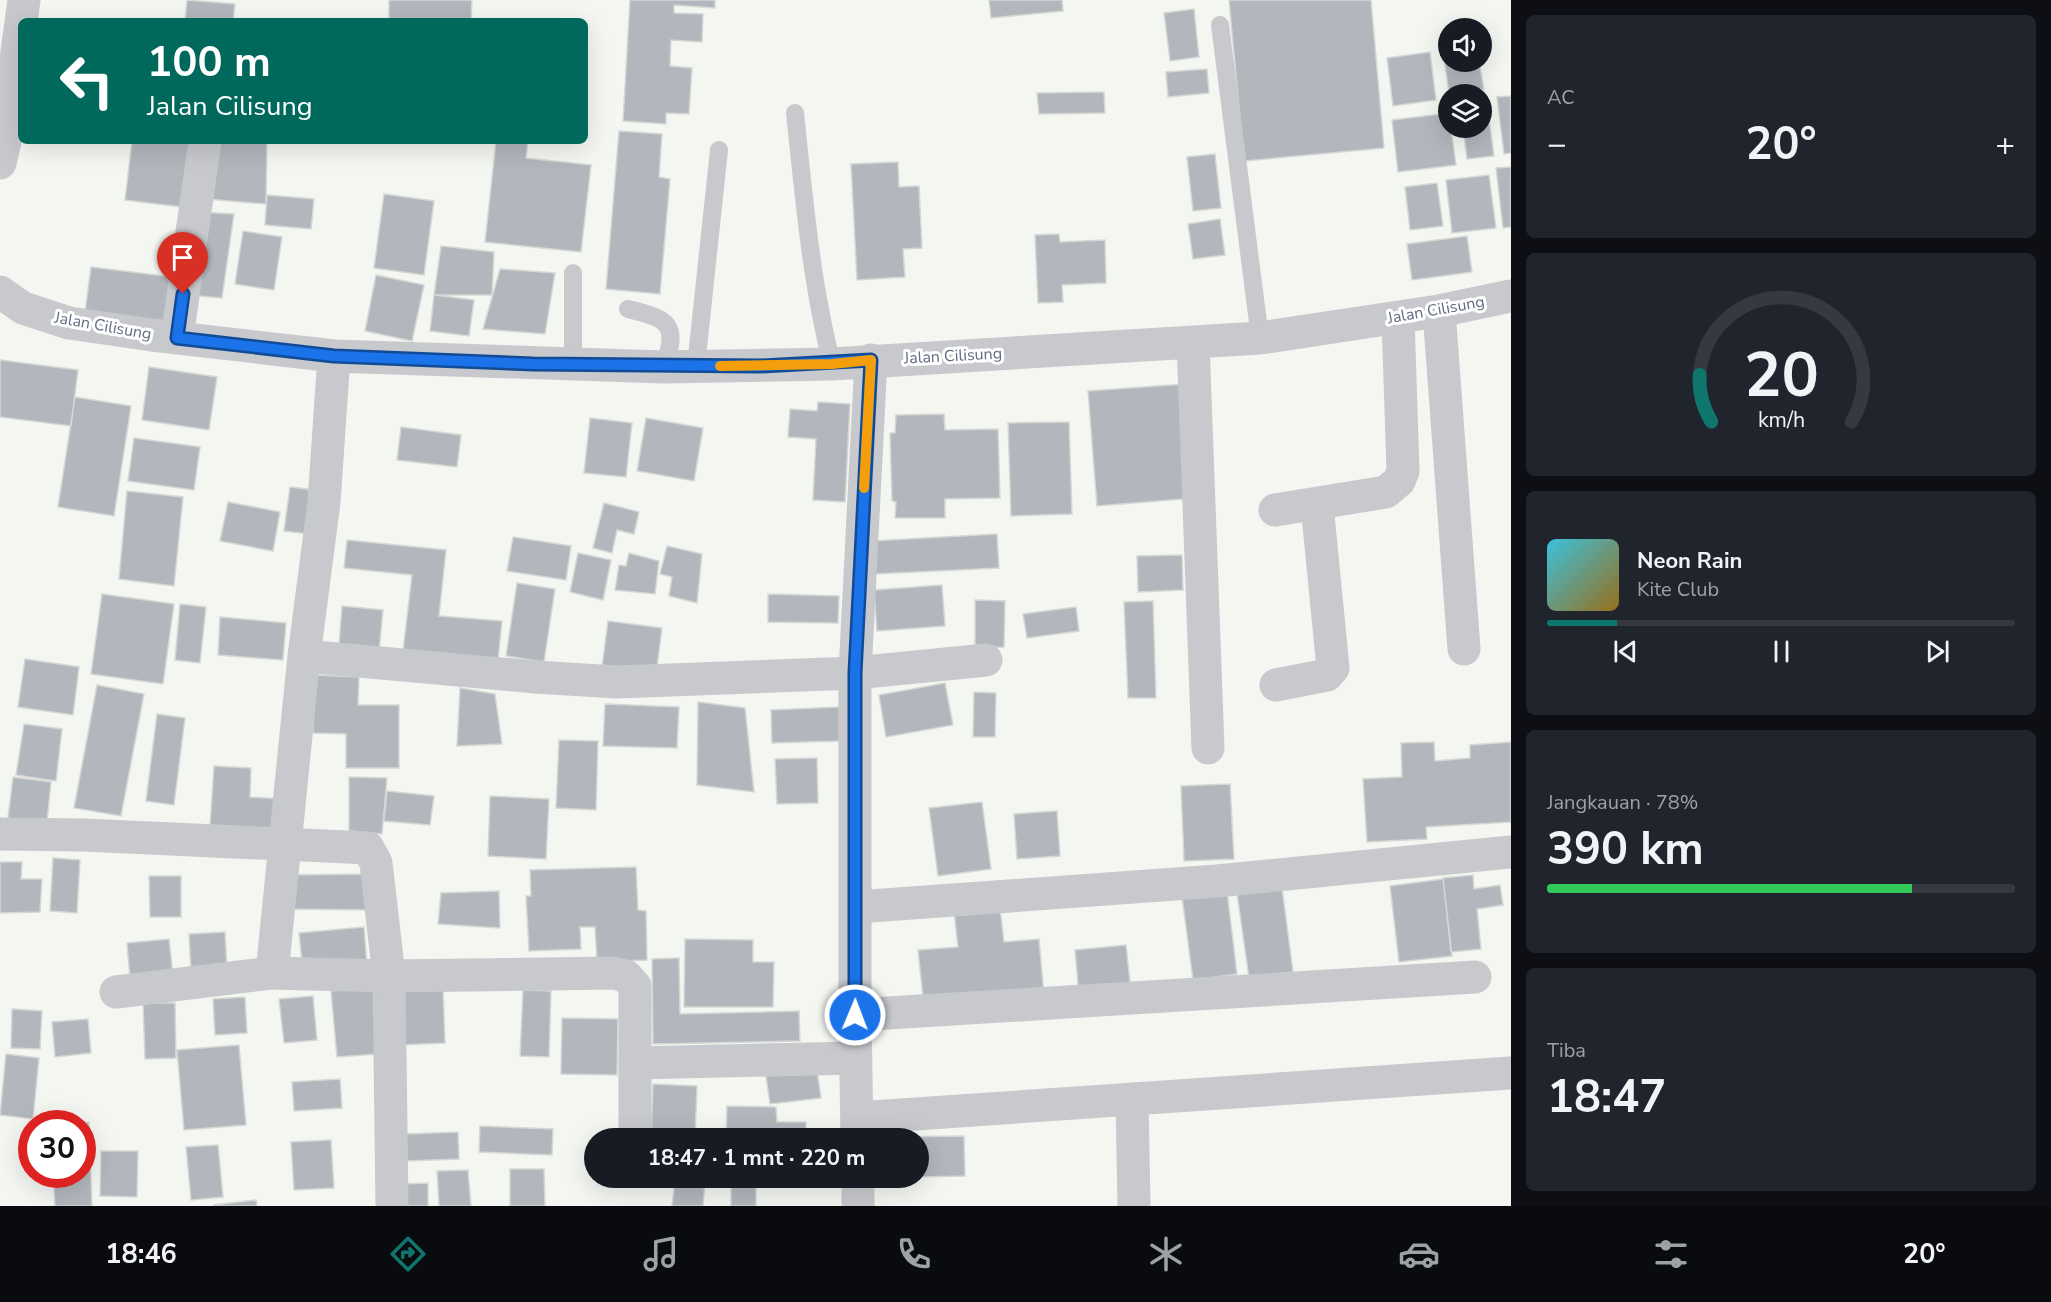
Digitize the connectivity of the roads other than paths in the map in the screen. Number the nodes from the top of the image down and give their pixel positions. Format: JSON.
{"nodes":[{"id":1,"x":24,"y":0,"type":"edge"},
{"id":2,"x":22,"y":18,"type":"edge"},
{"id":3,"x":1220,"y":25,"type":"dead end"},
{"id":4,"x":18,"y":45,"type":"edge"},
{"id":5,"x":795,"y":114,"type":"dead end"},
{"id":6,"x":205,"y":144,"type":"edge"},
{"id":7,"x":719,"y":150,"type":"dead end"},
{"id":8,"x":0,"y":163,"type":"edge"},
{"id":9,"x":573,"y":273,"type":"dead end"},
{"id":10,"x":0,"y":292,"type":"edge"},
{"id":11,"x":1511,"y":296,"type":"edge"},
{"id":12,"x":628,"y":309,"type":"dead end"},
{"id":13,"x":1439,"y":311,"type":"junction"},
{"id":14,"x":1398,"y":318,"type":"junction"},
{"id":15,"x":177,"y":338,"type":"junction"},
{"id":16,"x":1260,"y":338,"type":"junction"},
{"id":17,"x":1193,"y":343,"type":"junction"},
{"id":18,"x":334,"y":356,"type":"junction"},
{"id":19,"x":871,"y":360,"type":"junction"},
{"id":20,"x":832,"y":364,"type":"junction"},
{"id":21,"x":573,"y":366,"type":"junction"},
{"id":22,"x":696,"y":366,"type":"junction"},
{"id":23,"x":664,"y":367,"type":"junction"},
{"id":24,"x":1317,"y":504,"type":"junction"},
{"id":25,"x":1275,"y":510,"type":"dead end"},
{"id":26,"x":1464,"y":649,"type":"dead end"},
{"id":27,"x":304,"y":656,"type":"junction"},
{"id":28,"x":986,"y":660,"type":"dead end"},
{"id":29,"x":855,"y":673,"type":"junction"},
{"id":30,"x":1276,"y":685,"type":"dead end"},
{"id":31,"x":1208,"y":747,"type":"dead end"},
{"id":32,"x":0,"y":834,"type":"edge"},
{"id":33,"x":287,"y":844,"type":"junction"},
{"id":34,"x":1511,"y":852,"type":"edge"},
{"id":35,"x":856,"y":907,"type":"junction"},
{"id":36,"x":272,"y":973,"type":"junction"},
{"id":37,"x":389,"y":976,"type":"junction"},
{"id":38,"x":1475,"y":977,"type":"dead end"},
{"id":39,"x":116,"y":992,"type":"dead end"},
{"id":40,"x":855,"y":1015,"type":"junction"},
{"id":41,"x":856,"y":1058,"type":"junction"},
{"id":42,"x":635,"y":1063,"type":"junction"},
{"id":43,"x":1511,"y":1073,"type":"edge"},
{"id":44,"x":1132,"y":1099,"type":"junction"},
{"id":45,"x":635,"y":1128,"type":"edge"},
{"id":46,"x":857,"y":1128,"type":"edge"},
{"id":47,"x":858,"y":1188,"type":"edge"},
{"id":48,"x":392,"y":1206,"type":"edge"},
{"id":49,"x":858,"y":1206,"type":"edge"},
{"id":50,"x":1134,"y":1206,"type":"edge"}],
"edges":[{"from":1,"to":2,"type":"street"},
{"from":3,"to":16,"type":"lane"},
{"from":4,"to":8,"type":"street"},
{"from":5,"to":20,"type":"lane"},
{"from":6,"to":15,"type":"street"},
{"from":7,"to":22,"type":"lane"},
{"from":9,"to":21,"type":"lane"},
{"from":10,"to":15,"type":"street","name":"Jalan Cilisung"},
{"from":11,"to":13,"type":"street","name":"Jalan Cilisung"},
{"from":12,"to":23,"type":"lane"},
{"from":13,"to":14,"type":"street","name":"Jalan Cilisung"},
{"from":13,"to":26,"type":"street"},
{"from":14,"to":16,"type":"street","name":"Jalan Cilisung"},
{"from":14,"to":24,"type":"street"},
{"from":15,"to":18,"type":"street","name":"Jalan Cilisung"},
{"from":16,"to":17,"type":"street","name":"Jalan Cilisung"},
{"from":17,"to":19,"type":"street","name":"Jalan Cilisung"},
{"from":17,"to":31,"type":"street"},
{"from":18,"to":21,"type":"street","name":"Jalan Cilisung"},
{"from":18,"to":27,"type":"street"},
{"from":19,"to":20,"type":"street","name":"Jalan Cilisung"},
{"from":19,"to":29,"type":"street"},
{"from":20,"to":22,"type":"street","name":"Jalan Cilisung"},
{"from":21,"to":23,"type":"street","name":"Jalan Cilisung"},
{"from":22,"to":23,"type":"street","name":"Jalan Cilisung"},
{"from":24,"to":25,"type":"street"},
{"from":24,"to":30,"type":"street"},
{"from":27,"to":29,"type":"street"},
{"from":27,"to":33,"type":"street"},
{"from":28,"to":29,"type":"street"},
{"from":29,"to":35,"type":"street"},
{"from":32,"to":33,"type":"street"},
{"from":33,"to":36,"type":"street"},
{"from":33,"to":37,"type":"street"},
{"from":34,"to":35,"type":"street"},
{"from":35,"to":40,"type":"street"},
{"from":36,"to":37,"type":"street"},
{"from":36,"to":39,"type":"street"},
{"from":37,"to":42,"type":"street"},
{"from":37,"to":48,"type":"street"},
{"from":38,"to":40,"type":"street"},
{"from":40,"to":41,"type":"street"},
{"from":41,"to":42,"type":"street"},
{"from":41,"to":46,"type":"street"},
{"from":42,"to":45,"type":"street"},
{"from":43,"to":44,"type":"street"},
{"from":44,"to":46,"type":"street"},
{"from":44,"to":50,"type":"street"},
{"from":47,"to":49,"type":"street"}]}
